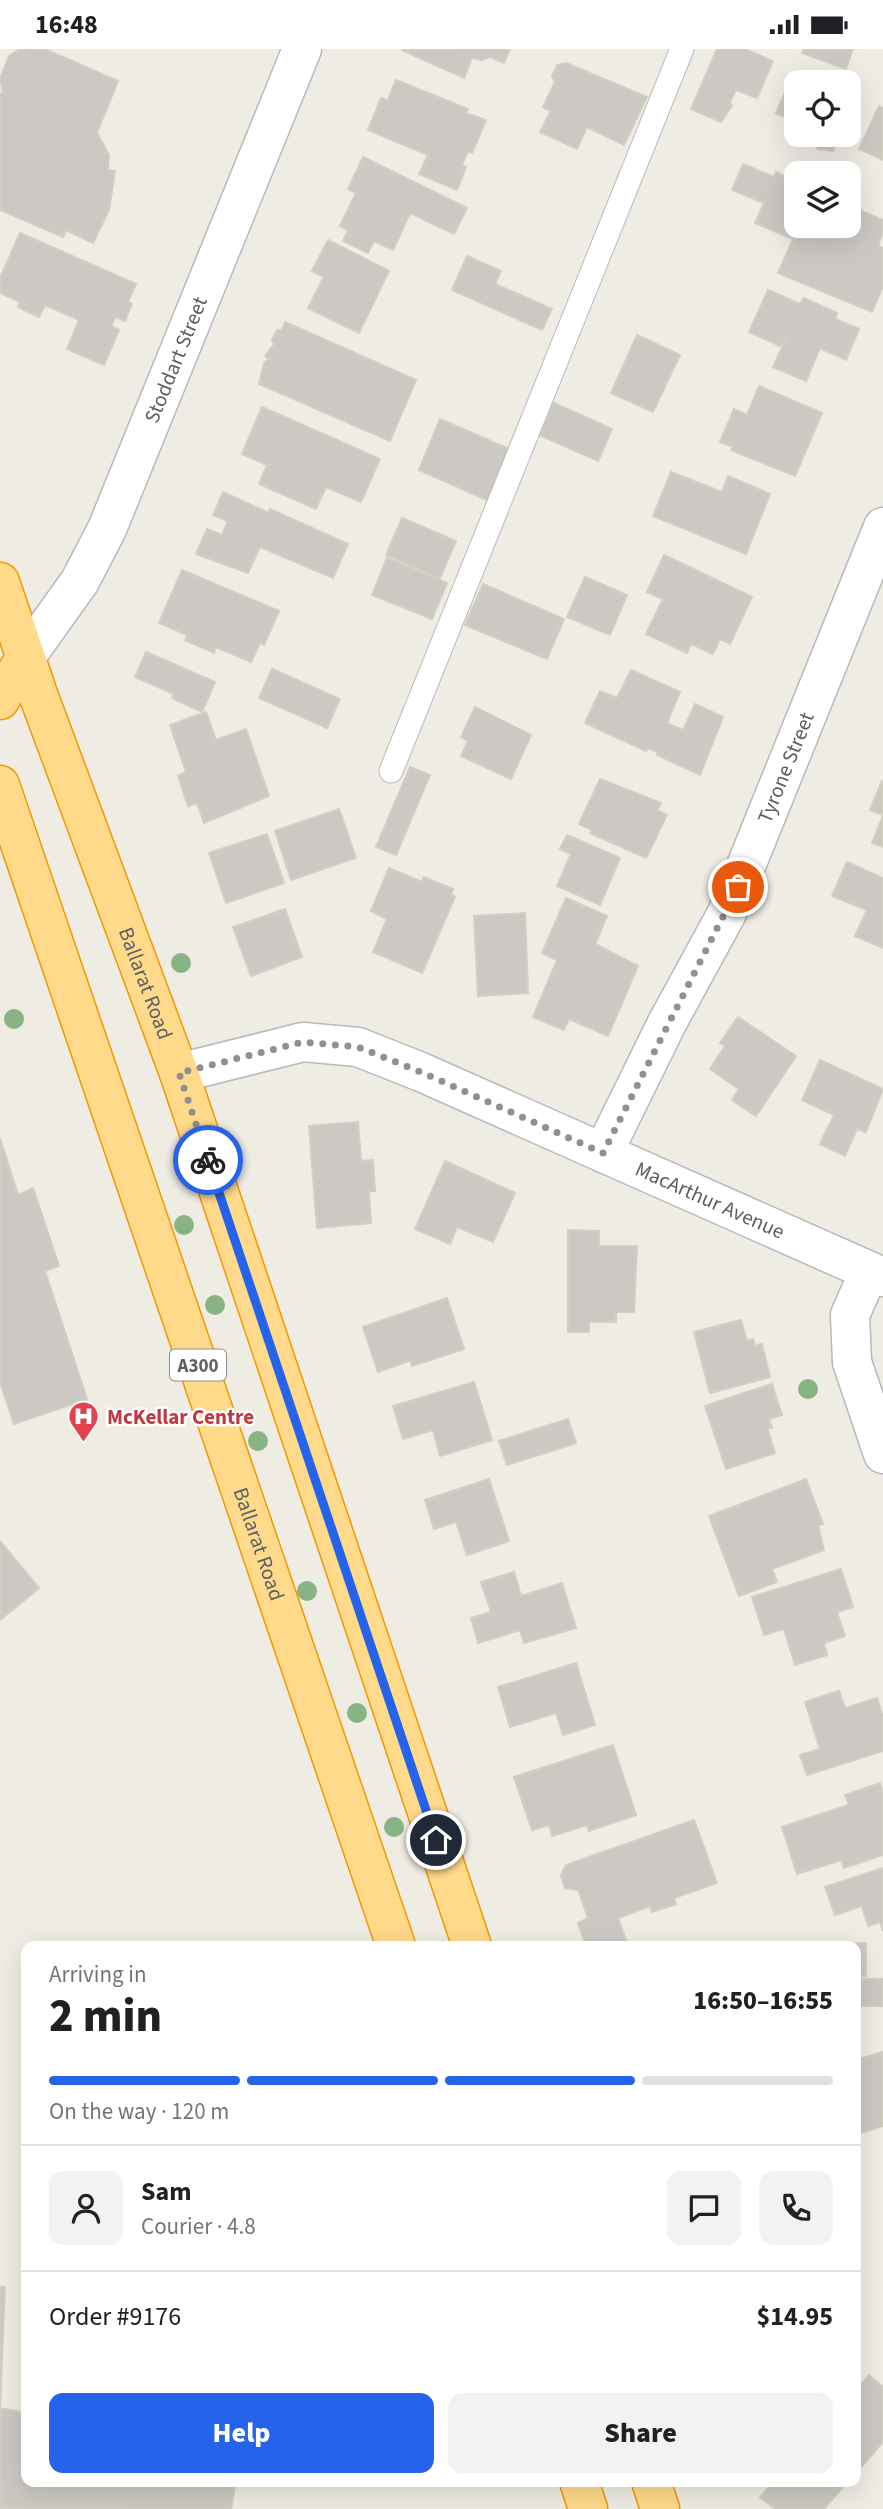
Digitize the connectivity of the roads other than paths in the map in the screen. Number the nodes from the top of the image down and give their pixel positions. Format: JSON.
{"nodes":[{"id":1,"x":302,"y":49,"type":"edge"},
{"id":2,"x":681,"y":49,"type":"edge"},
{"id":3,"x":883,"y":527,"type":"edge"},
{"id":4,"x":0,"y":582,"type":"edge"},
{"id":5,"x":13,"y":661,"type":"edge"},
{"id":6,"x":0,"y":700,"type":"edge"},
{"id":7,"x":391,"y":771,"type":"dead end"},
{"id":8,"x":0,"y":785,"type":"edge"},
{"id":9,"x":179,"y":1073,"type":"junction"},
{"id":10,"x":603,"y":1153,"type":"junction"},
{"id":11,"x":876,"y":1274,"type":"edge"},
{"id":12,"x":883,"y":1454,"type":"edge"},
{"id":13,"x":394,"y":1941,"type":"edge"},
{"id":14,"x":470,"y":1941,"type":"edge"},
{"id":15,"x":581,"y":2487,"type":"edge"},
{"id":16,"x":653,"y":2487,"type":"edge"},
{"id":17,"x":588,"y":2509,"type":"edge"},
{"id":18,"x":660,"y":2509,"type":"edge"}],
"edges":[{"from":1,"to":5,"type":"street","name":"Stoddart Street"},
{"from":2,"to":7,"type":"lane"},
{"from":3,"to":10,"type":"street","name":"Tyrone Street"},
{"from":4,"to":5,"type":"highway","name":"Ballarat Road"},
{"from":5,"to":6,"type":"highway"},
{"from":5,"to":9,"type":"highway","name":"Ballarat Road"},
{"from":8,"to":13,"type":"highway","name":"Ballarat Road","number":"A300"},
{"from":9,"to":10,"type":"street","name":"MacArthur Avenue"},
{"from":9,"to":14,"type":"highway","name":"Ballarat Road"},
{"from":10,"to":11,"type":"street","name":"MacArthur Avenue"},
{"from":11,"to":12,"type":"street"},
{"from":15,"to":17,"type":"highway"},
{"from":16,"to":18,"type":"highway"}]}
